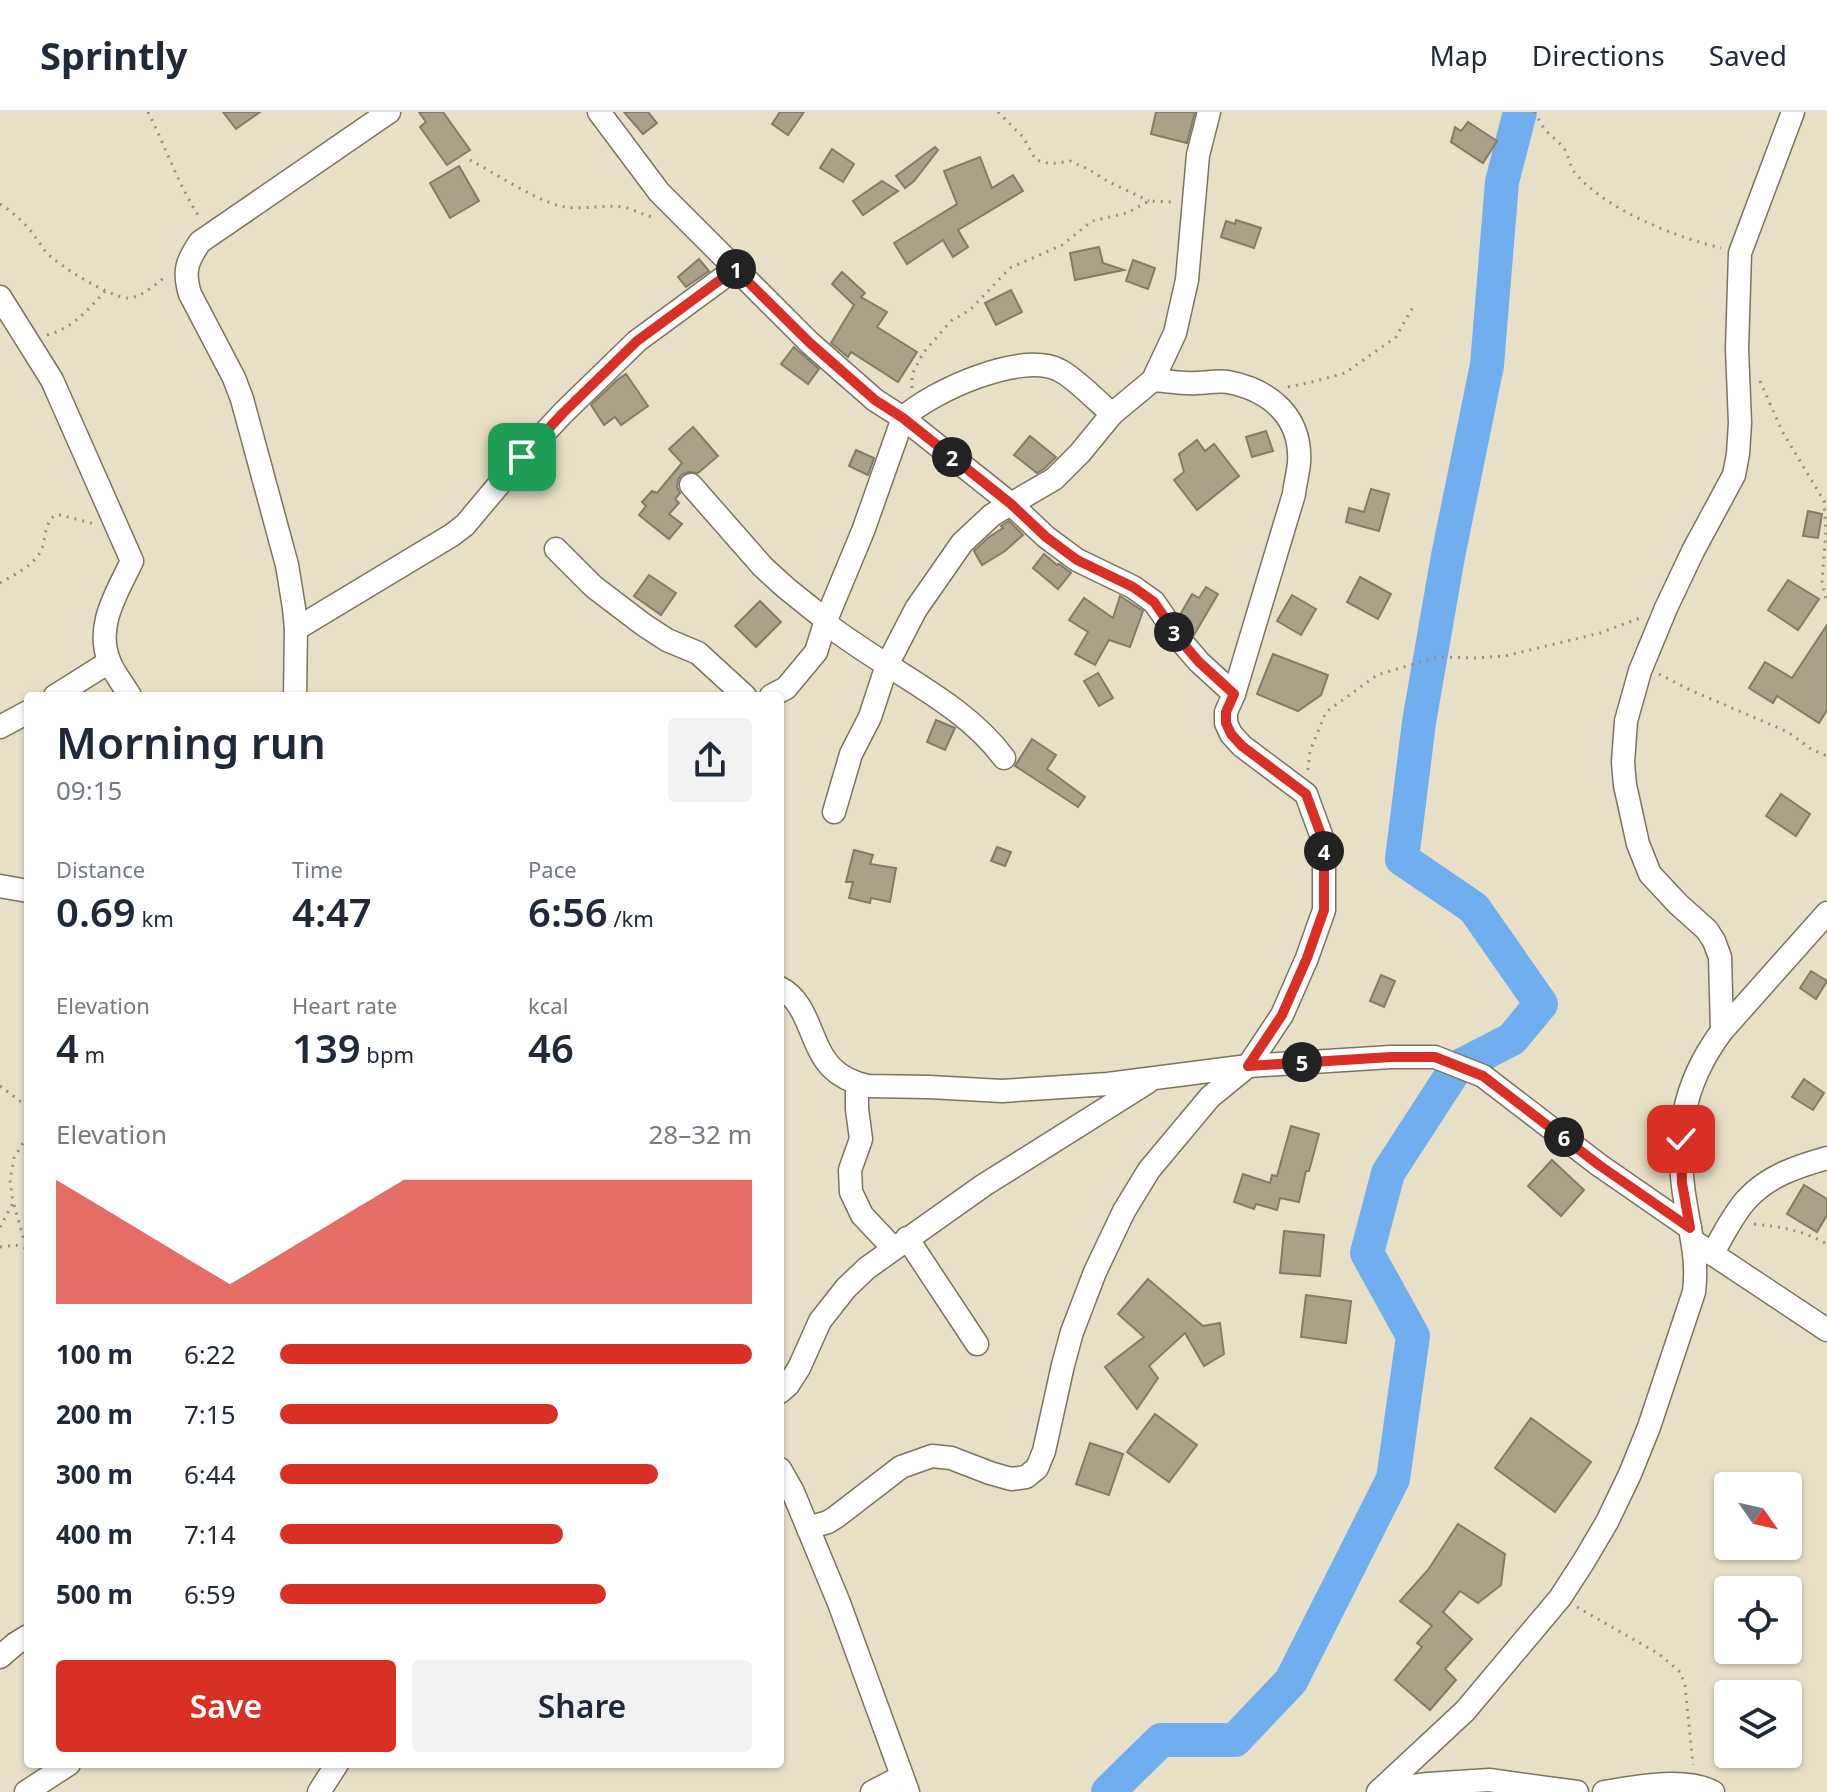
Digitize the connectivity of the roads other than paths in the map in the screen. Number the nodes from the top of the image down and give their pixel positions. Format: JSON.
{"nodes":[{"id":1,"x":389,"y":112,"type":"edge"},
{"id":2,"x":599,"y":112,"type":"edge"},
{"id":3,"x":1209,"y":112,"type":"edge"},
{"id":4,"x":1793,"y":112,"type":"edge"},
{"id":5,"x":735,"y":269,"type":"junction"},
{"id":6,"x":0,"y":297,"type":"edge"},
{"id":7,"x":1153,"y":380,"type":"junction"},
{"id":8,"x":906,"y":414,"type":"junction"},
{"id":9,"x":1112,"y":414,"type":"junction"},
{"id":10,"x":691,"y":485,"type":"dead end"},
{"id":11,"x":1011,"y":504,"type":"junction"},
{"id":12,"x":556,"y":549,"type":"dead end"},
{"id":13,"x":826,"y":622,"type":"junction"},
{"id":14,"x":296,"y":629,"type":"junction"},
{"id":15,"x":109,"y":662,"type":"junction"},
{"id":16,"x":887,"y":665,"type":"junction"},
{"id":17,"x":61,"y":692,"type":"edge"},
{"id":18,"x":128,"y":692,"type":"edge"},
{"id":19,"x":295,"y":692,"type":"edge"},
{"id":20,"x":741,"y":692,"type":"edge"},
{"id":21,"x":778,"y":692,"type":"edge"},
{"id":22,"x":1234,"y":694,"type":"junction"},
{"id":23,"x":24,"y":714,"type":"edge"},
{"id":24,"x":0,"y":727,"type":"edge"},
{"id":25,"x":1004,"y":758,"type":"dead end"},
{"id":26,"x":834,"y":812,"type":"dead end"},
{"id":27,"x":0,"y":886,"type":"edge"},
{"id":28,"x":24,"y":890,"type":"edge"},
{"id":29,"x":1827,"y":913,"type":"edge"},
{"id":30,"x":784,"y":990,"type":"edge"},
{"id":31,"x":1722,"y":1031,"type":"junction"},
{"id":32,"x":1248,"y":1066,"type":"junction"},
{"id":33,"x":1152,"y":1079,"type":"junction"},
{"id":34,"x":857,"y":1084,"type":"junction"},
{"id":35,"x":1827,"y":1158,"type":"edge"},
{"id":36,"x":1691,"y":1235,"type":"junction"},
{"id":37,"x":900,"y":1243,"type":"junction"},
{"id":38,"x":1712,"y":1254,"type":"junction"},
{"id":39,"x":1827,"y":1330,"type":"edge"},
{"id":40,"x":977,"y":1344,"type":"dead end"},
{"id":41,"x":784,"y":1388,"type":"edge"},
{"id":42,"x":784,"y":1477,"type":"edge"},
{"id":43,"x":808,"y":1528,"type":"junction"},
{"id":44,"x":24,"y":1638,"type":"edge"},
{"id":45,"x":0,"y":1657,"type":"edge"},
{"id":46,"x":63,"y":1768,"type":"edge"},
{"id":47,"x":334,"y":1768,"type":"edge"},
{"id":48,"x":904,"y":1784,"type":"edge"},
{"id":49,"x":1705,"y":1789,"type":"edge"},
{"id":50,"x":1379,"y":1791,"type":"edge"},
{"id":51,"x":26,"y":1792,"type":"edge"},
{"id":52,"x":319,"y":1792,"type":"edge"},
{"id":53,"x":872,"y":1792,"type":"edge"},
{"id":54,"x":1577,"y":1792,"type":"edge"},
{"id":55,"x":1604,"y":1792,"type":"edge"}],
"edges":[{"from":1,"to":14,"type":"street"},
{"from":2,"to":5,"type":"street"},
{"from":3,"to":7,"type":"street"},
{"from":4,"to":31,"type":"street"},
{"from":5,"to":8,"type":"street"},
{"from":5,"to":14,"type":"street"},
{"from":6,"to":15,"type":"street"},
{"from":7,"to":9,"type":"street"},
{"from":7,"to":22,"type":"street"},
{"from":8,"to":9,"type":"street"},
{"from":8,"to":11,"type":"street"},
{"from":8,"to":13,"type":"street"},
{"from":9,"to":11,"type":"street"},
{"from":10,"to":13,"type":"street"},
{"from":11,"to":16,"type":"street"},
{"from":11,"to":22,"type":"street"},
{"from":12,"to":20,"type":"street"},
{"from":13,"to":16,"type":"street"},
{"from":13,"to":21,"type":"street"},
{"from":14,"to":19,"type":"street"},
{"from":15,"to":17,"type":"street"},
{"from":15,"to":18,"type":"street"},
{"from":16,"to":25,"type":"street"},
{"from":16,"to":26,"type":"street"},
{"from":22,"to":32,"type":"street"},
{"from":23,"to":24,"type":"street"},
{"from":27,"to":28,"type":"street"},
{"from":29,"to":31,"type":"street"},
{"from":30,"to":34,"type":"street"},
{"from":31,"to":36,"type":"street"},
{"from":32,"to":33,"type":"street"},
{"from":32,"to":36,"type":"street"},
{"from":32,"to":43,"type":"street"},
{"from":33,"to":34,"type":"street"},
{"from":33,"to":37,"type":"street"},
{"from":34,"to":37,"type":"street"},
{"from":35,"to":38,"type":"street"},
{"from":36,"to":38,"type":"street"},
{"from":36,"to":50,"type":"street"},
{"from":37,"to":40,"type":"street"},
{"from":37,"to":41,"type":"street"},
{"from":38,"to":39,"type":"street"},
{"from":42,"to":43,"type":"street"},
{"from":43,"to":48,"type":"street"},
{"from":44,"to":45,"type":"street"},
{"from":46,"to":51,"type":"street"},
{"from":47,"to":52,"type":"street"},
{"from":48,"to":53,"type":"street"},
{"from":49,"to":55,"type":"street"},
{"from":50,"to":54,"type":"street"}]}
